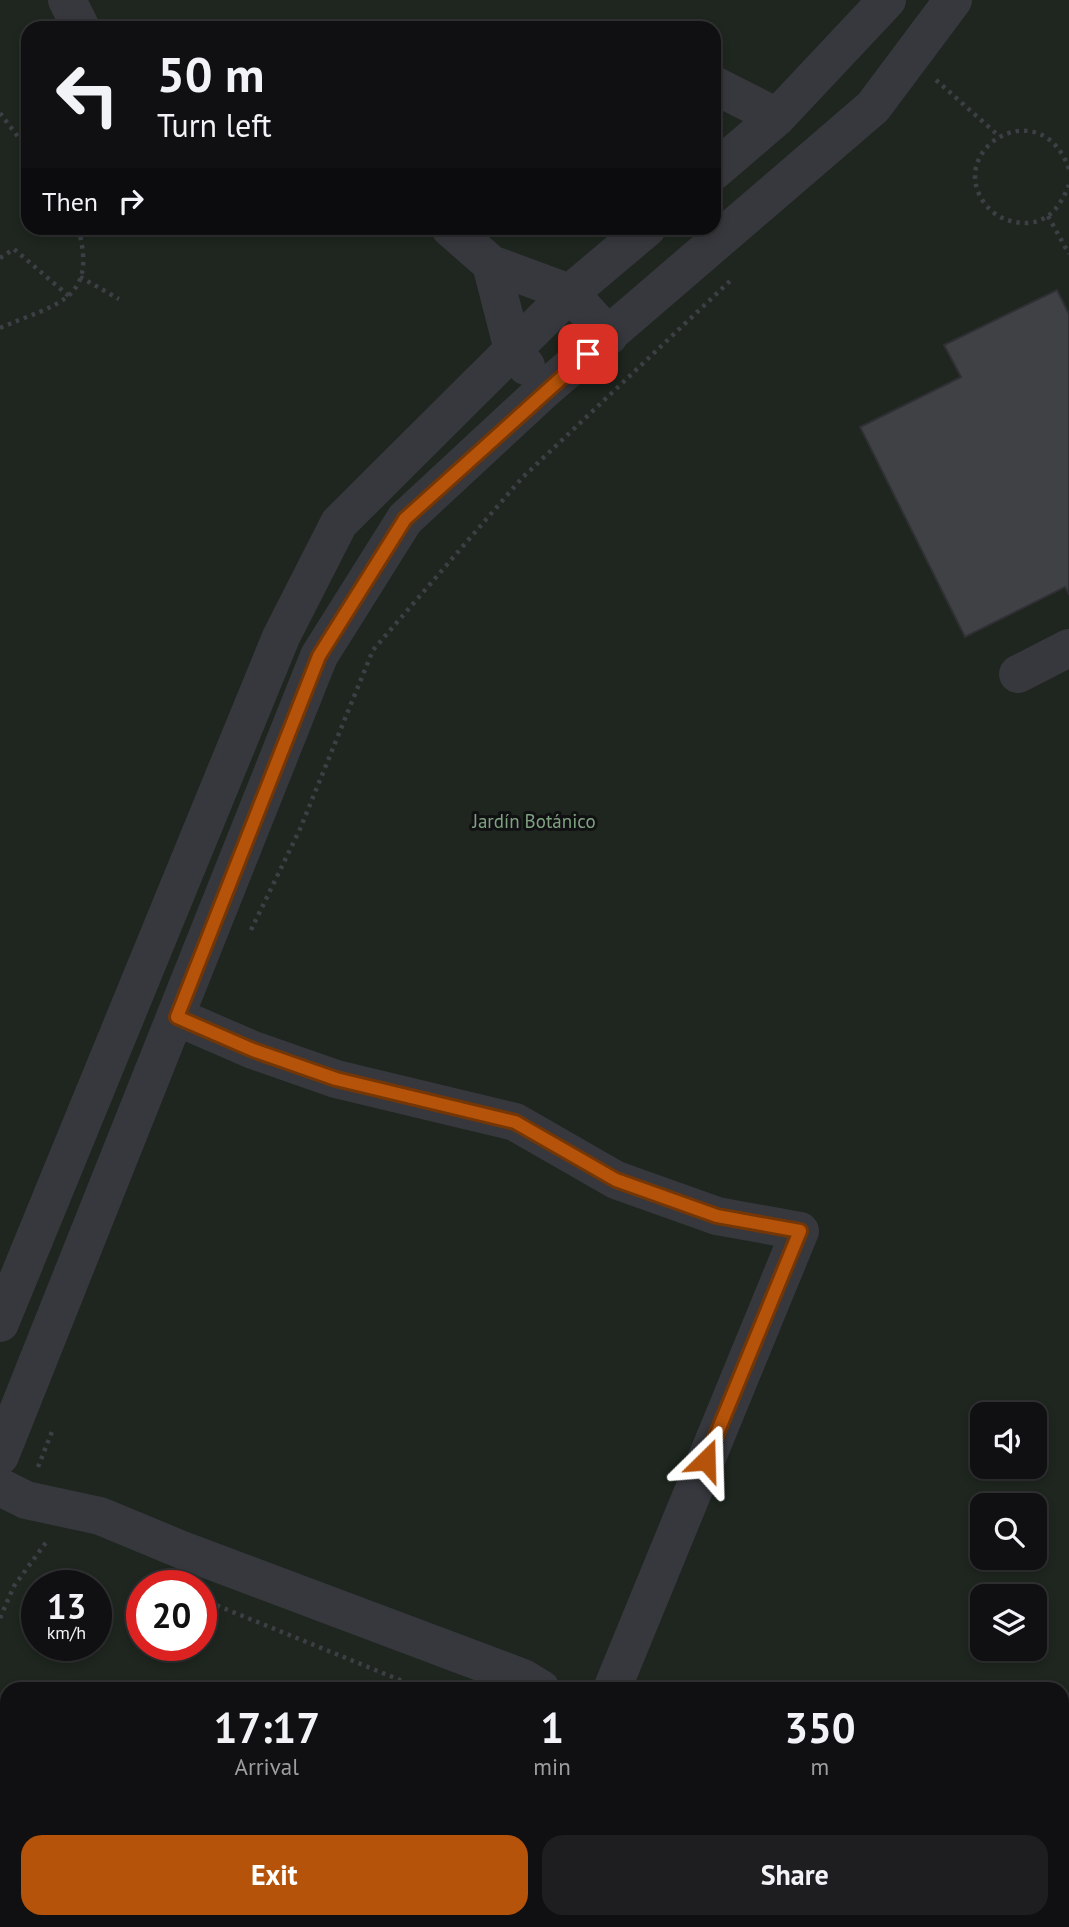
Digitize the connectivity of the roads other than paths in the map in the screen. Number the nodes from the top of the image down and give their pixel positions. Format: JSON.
{"nodes":[{"id":1,"x":67,"y":0,"type":"edge"},
{"id":2,"x":887,"y":0,"type":"edge"},
{"id":3,"x":953,"y":0,"type":"edge"},
{"id":4,"x":78,"y":21,"type":"edge"},
{"id":5,"x":721,"y":89,"type":"edge"},
{"id":6,"x":777,"y":117,"type":"junction"},
{"id":7,"x":721,"y":165,"type":"edge"},
{"id":8,"x":458,"y":235,"type":"edge"},
{"id":9,"x":639,"y":235,"type":"edge"},
{"id":10,"x":491,"y":264,"type":"junction"},
{"id":11,"x":570,"y":293,"type":"junction"},
{"id":12,"x":609,"y":336,"type":"junction"},
{"id":13,"x":513,"y":350,"type":"junction"},
{"id":14,"x":545,"y":389,"type":"junction"},
{"id":15,"x":1069,"y":648,"type":"edge"},
{"id":16,"x":1018,"y":674,"type":"dead end"},
{"id":17,"x":177,"y":1017,"type":"junction"},
{"id":18,"x":0,"y":1323,"type":"edge"},
{"id":19,"x":0,"y":1456,"type":"edge"},
{"id":20,"x":13,"y":1494,"type":"edge"},
{"id":21,"x":530,"y":1682,"type":"edge"},
{"id":22,"x":614,"y":1682,"type":"edge"}],
"edges":[{"from":1,"to":4,"type":"lane"},
{"from":2,"to":6,"type":"lane"},
{"from":3,"to":12,"type":"lane"},
{"from":5,"to":6,"type":"lane"},
{"from":6,"to":7,"type":"lane"},
{"from":8,"to":10,"type":"lane"},
{"from":9,"to":11,"type":"lane"},
{"from":10,"to":11,"type":"lane"},
{"from":10,"to":13,"type":"lane"},
{"from":11,"to":12,"type":"lane"},
{"from":11,"to":13,"type":"lane"},
{"from":12,"to":14,"type":"lane"},
{"from":13,"to":14,"type":"lane"},
{"from":13,"to":18,"type":"lane"},
{"from":14,"to":17,"type":"lane"},
{"from":15,"to":16,"type":"lane"},
{"from":17,"to":19,"type":"lane"},
{"from":17,"to":22,"type":"lane"},
{"from":20,"to":21,"type":"lane"}]}
